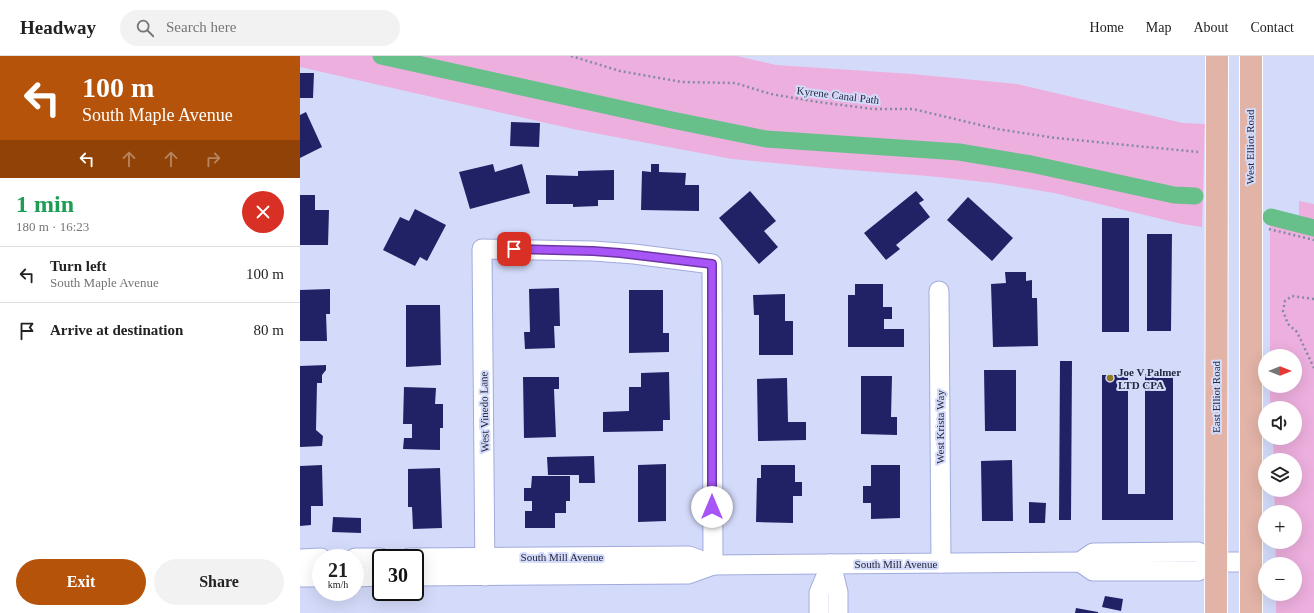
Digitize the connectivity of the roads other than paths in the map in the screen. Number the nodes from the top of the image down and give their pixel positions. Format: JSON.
{"nodes":[{"id":1,"x":1217,"y":56,"type":"edge"},
{"id":2,"x":1251,"y":56,"type":"edge"},
{"id":3,"x":939,"y":291,"type":"dead end"},
{"id":4,"x":312,"y":558,"type":"edge"},
{"id":5,"x":300,"y":559,"type":"edge"},
{"id":6,"x":424,"y":560,"type":"edge"},
{"id":7,"x":1216,"y":562,"type":"junction"},
{"id":8,"x":1251,"y":562,"type":"junction"},
{"id":9,"x":941,"y":563,"type":"junction"},
{"id":10,"x":831,"y":564,"type":"junction"},
{"id":11,"x":713,"y":565,"type":"junction"},
{"id":12,"x":485,"y":567,"type":"junction"},
{"id":13,"x":424,"y":575,"type":"edge"},
{"id":14,"x":300,"y":577,"type":"edge"},
{"id":15,"x":312,"y":577,"type":"edge"},
{"id":16,"x":819,"y":613,"type":"edge"},
{"id":17,"x":838,"y":613,"type":"edge"},
{"id":18,"x":1216,"y":613,"type":"edge"},
{"id":19,"x":1251,"y":613,"type":"edge"}],
"edges":[{"from":1,"to":7,"type":"main road","name":"East Elliot Road"},
{"from":2,"to":8,"type":"main road","name":"West Elliot Road"},
{"from":3,"to":9,"type":"street","name":"West Krista Way"},
{"from":4,"to":5,"type":"street"},
{"from":6,"to":12,"type":"street","name":"South Mill Avenue"},
{"from":7,"to":8,"type":"street","name":"South Mill Avenue"},
{"from":7,"to":9,"type":"street","name":"South Mill Avenue"},
{"from":7,"to":18,"type":"main road","name":"East Elliot Road"},
{"from":8,"to":19,"type":"main road"},
{"from":9,"to":10,"type":"street","name":"South Mill Avenue"},
{"from":10,"to":11,"type":"street","name":"South Mill Avenue"},
{"from":10,"to":16,"type":"street"},
{"from":10,"to":17,"type":"street"},
{"from":11,"to":12,"type":"street","name":"South Mill Avenue"},
{"from":11,"to":12,"type":"street","name":"West Vinedo Lane"},
{"from":12,"to":13,"type":"street","name":"South Mill Avenue"},
{"from":14,"to":15,"type":"street"}]}
